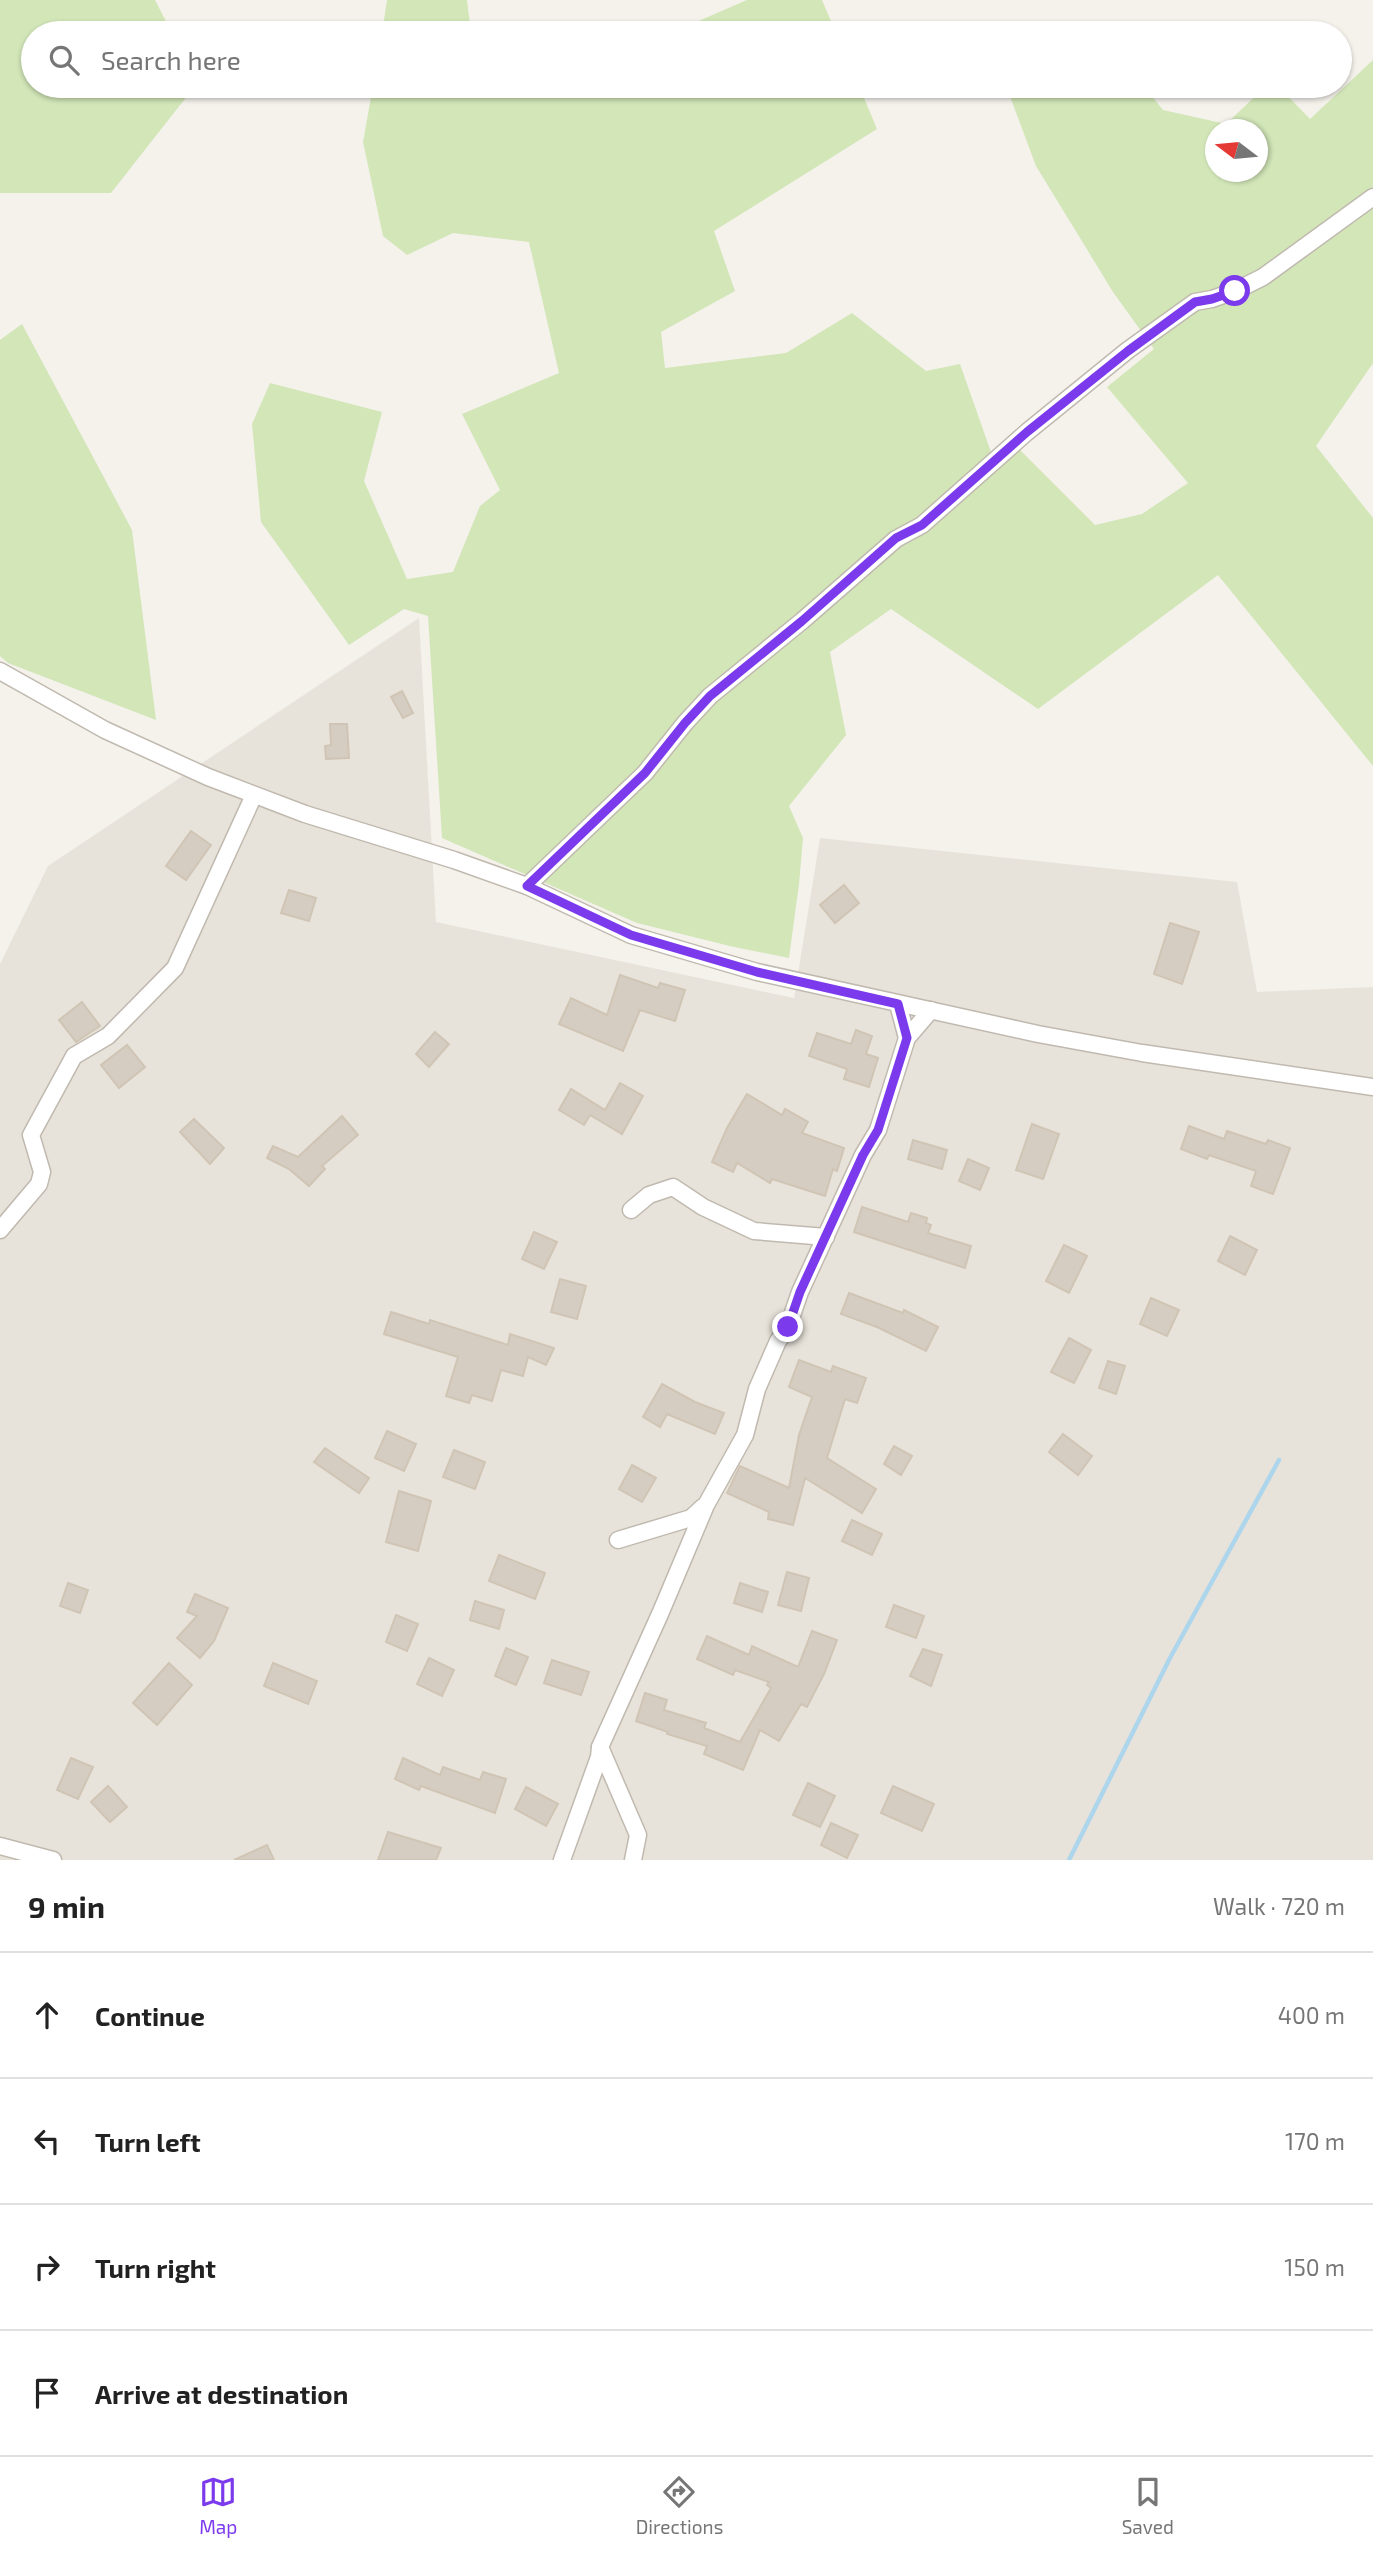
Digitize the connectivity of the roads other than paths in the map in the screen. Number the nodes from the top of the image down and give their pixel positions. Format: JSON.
{"nodes":[{"id":1,"x":1373,"y":197,"type":"edge"},
{"id":2,"x":0,"y":671,"type":"edge"},
{"id":3,"x":254,"y":794,"type":"junction"},
{"id":4,"x":527,"y":886,"type":"junction"},
{"id":5,"x":898,"y":1004,"type":"junction"},
{"id":6,"x":931,"y":1010,"type":"junction"},
{"id":7,"x":907,"y":1038,"type":"junction"},
{"id":8,"x":1373,"y":1087,"type":"edge"},
{"id":9,"x":631,"y":1210,"type":"dead end"},
{"id":10,"x":0,"y":1230,"type":"edge"},
{"id":11,"x":826,"y":1237,"type":"junction"},
{"id":12,"x":706,"y":1504,"type":"junction"},
{"id":13,"x":618,"y":1540,"type":"dead end"},
{"id":14,"x":600,"y":1747,"type":"junction"},
{"id":15,"x":0,"y":1846,"type":"edge"},
{"id":16,"x":53,"y":1860,"type":"edge"},
{"id":17,"x":562,"y":1860,"type":"edge"},
{"id":18,"x":633,"y":1860,"type":"edge"}],
"edges":[{"from":1,"to":4,"type":"street"},
{"from":2,"to":3,"type":"street"},
{"from":3,"to":4,"type":"street"},
{"from":3,"to":10,"type":"street"},
{"from":4,"to":5,"type":"street"},
{"from":5,"to":6,"type":"street"},
{"from":5,"to":7,"type":"street"},
{"from":6,"to":7,"type":"street"},
{"from":6,"to":8,"type":"street"},
{"from":7,"to":11,"type":"street"},
{"from":9,"to":11,"type":"street"},
{"from":11,"to":12,"type":"street"},
{"from":12,"to":13,"type":"street"},
{"from":12,"to":14,"type":"street"},
{"from":14,"to":17,"type":"street"},
{"from":14,"to":18,"type":"street"},
{"from":15,"to":16,"type":"street"}]}
